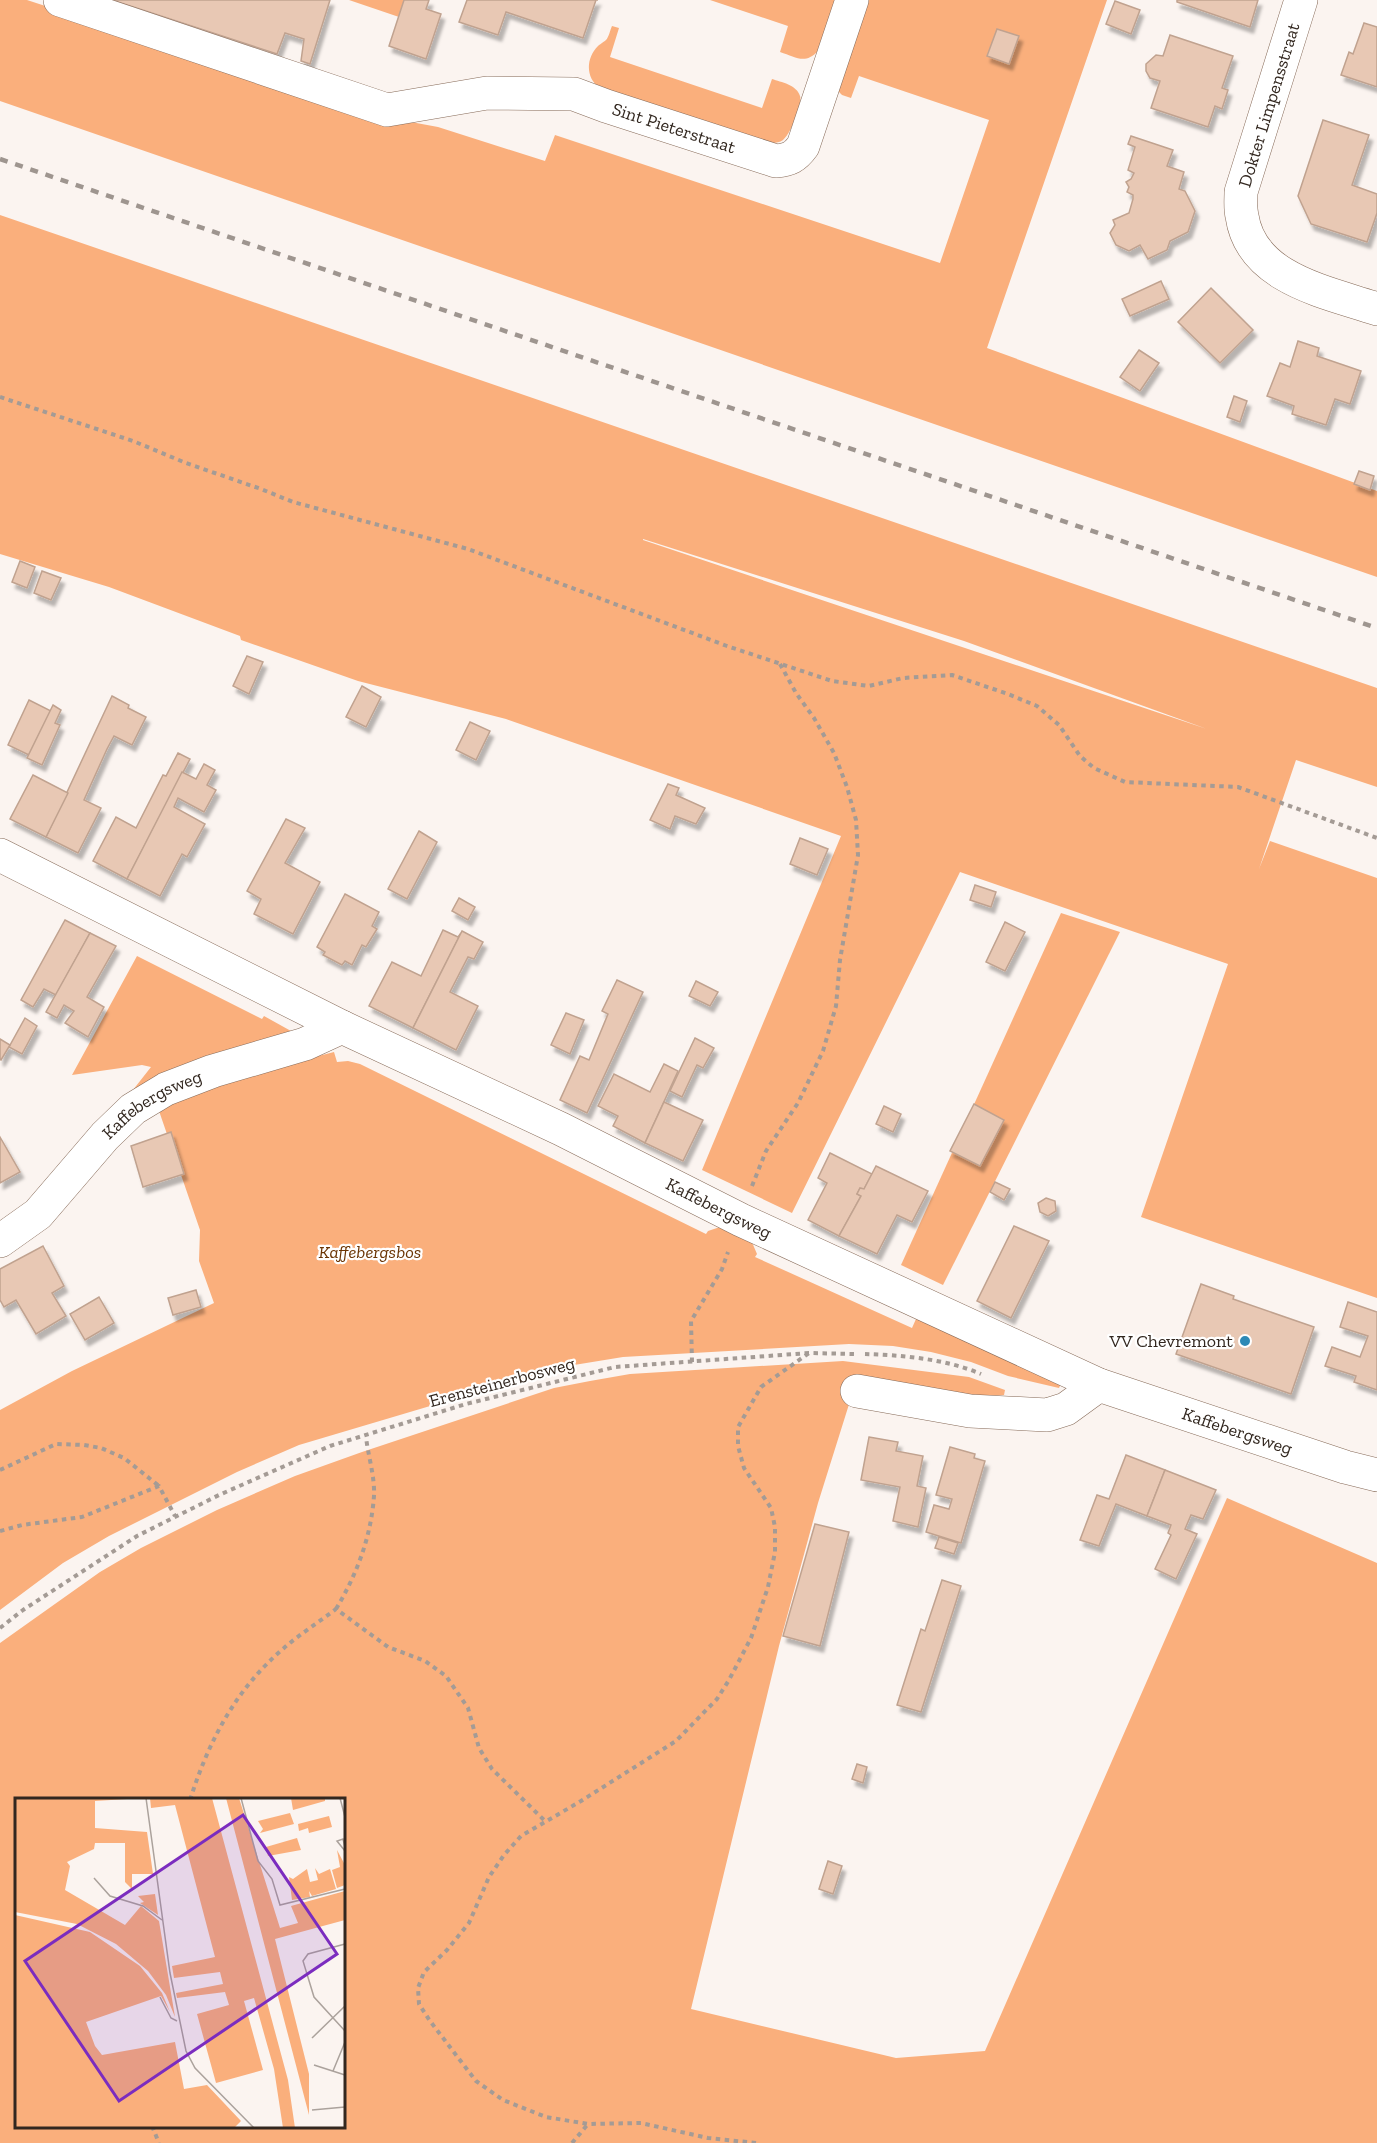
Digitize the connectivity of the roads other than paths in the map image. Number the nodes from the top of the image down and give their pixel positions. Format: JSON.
{"nodes":[{"id":1,"x":60,"y":0,"type":"edge"},
{"id":2,"x":852,"y":0,"type":"edge"},
{"id":3,"x":1301,"y":0,"type":"edge"},
{"id":4,"x":1377,"y":309,"type":"edge"},
{"id":5,"x":0,"y":855,"type":"edge"},
{"id":6,"x":342,"y":1027,"type":"junction"},
{"id":7,"x":0,"y":1241,"type":"edge"},
{"id":8,"x":1099,"y":1385,"type":"junction"},
{"id":9,"x":857,"y":1391,"type":"dead end"},
{"id":10,"x":1377,"y":1475,"type":"edge"}],
"edges":[{"from":1,"to":2,"type":"street","name":"Sint Pieterstraat"},
{"from":3,"to":4,"type":"street","name":"Dokter Limpensstraat"},
{"from":5,"to":6,"type":"street","name":"Kaffebergsweg"},
{"from":6,"to":7,"type":"street","name":"Kaffebergsweg"},
{"from":6,"to":8,"type":"street","name":"Kaffebergsweg"},
{"from":8,"to":9,"type":"street"},
{"from":8,"to":10,"type":"street","name":"Kaffebergsweg"}]}
